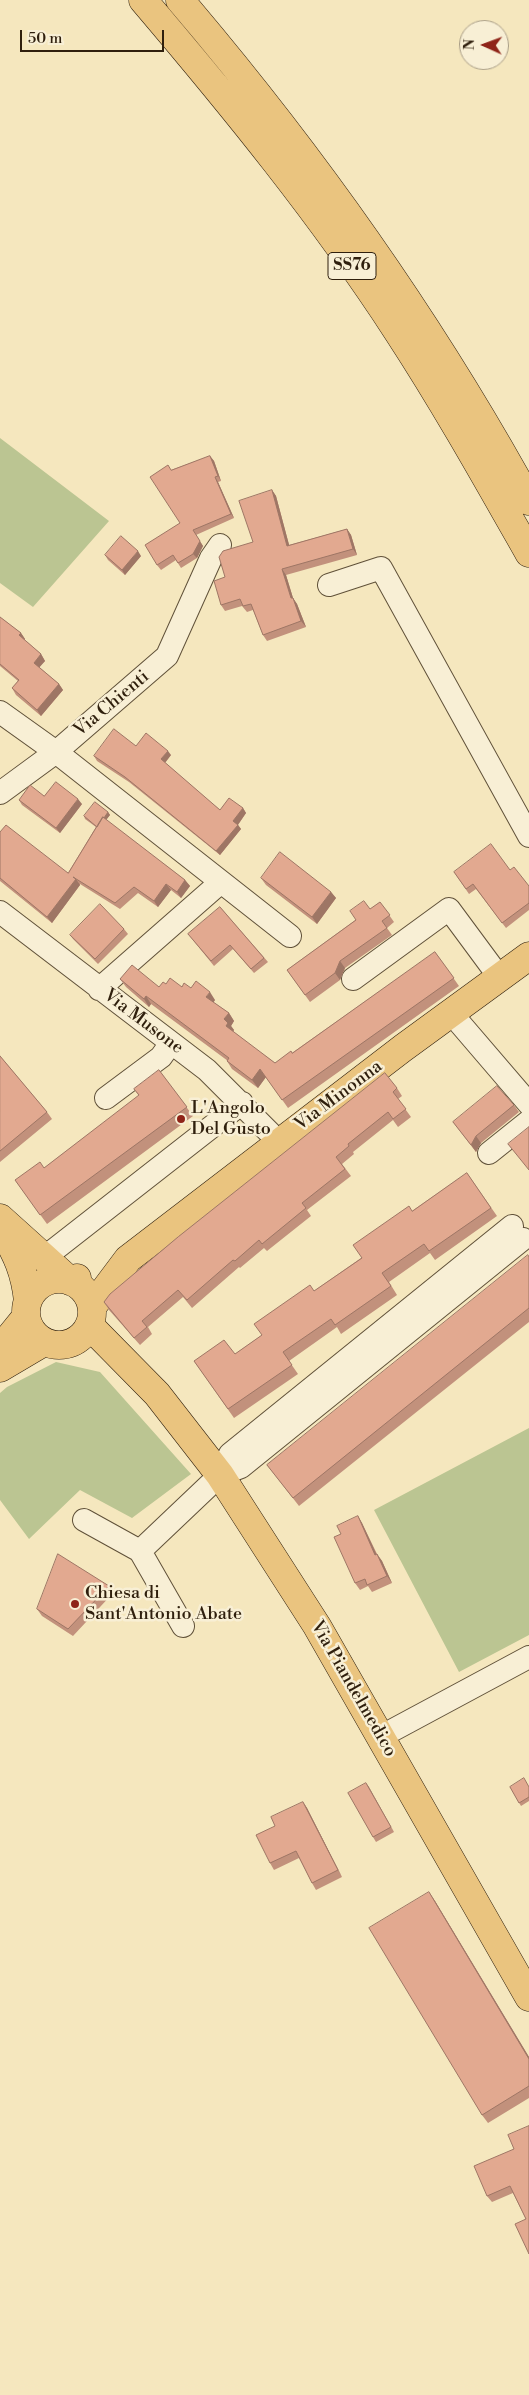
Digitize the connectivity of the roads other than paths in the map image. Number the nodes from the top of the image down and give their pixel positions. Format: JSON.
{"nodes":[{"id":1,"x":126,"y":0,"type":"edge"},
{"id":2,"x":142,"y":0,"type":"edge"},
{"id":3,"x":180,"y":0,"type":"edge"},
{"id":4,"x":319,"y":219,"type":"junction"},
{"id":5,"x":529,"y":501,"type":"edge"},
{"id":6,"x":220,"y":545,"type":"dead end"},
{"id":7,"x":529,"y":553,"type":"edge"},
{"id":8,"x":329,"y":585,"type":"dead end"},
{"id":9,"x":0,"y":712,"type":"edge"},
{"id":10,"x":56,"y":752,"type":"junction"},
{"id":11,"x":0,"y":793,"type":"edge"},
{"id":12,"x":529,"y":836,"type":"edge"},
{"id":13,"x":221,"y":882,"type":"junction"},
{"id":14,"x":0,"y":912,"type":"edge"},
{"id":15,"x":290,"y":936,"type":"dead end"},
{"id":16,"x":529,"y":956,"type":"edge"},
{"id":17,"x":500,"y":978,"type":"junction"},
{"id":18,"x":353,"y":979,"type":"dead end"},
{"id":19,"x":99,"y":989,"type":"junction"},
{"id":20,"x":451,"y":1013,"type":"junction"},
{"id":21,"x":171,"y":1043,"type":"junction"},
{"id":22,"x":106,"y":1098,"type":"dead end"},
{"id":23,"x":242,"y":1103,"type":"junction"},
{"id":24,"x":529,"y":1104,"type":"edge"},
{"id":25,"x":529,"y":1121,"type":"edge"},
{"id":26,"x":278,"y":1142,"type":"junction"},
{"id":27,"x":489,"y":1153,"type":"dead end"},
{"id":28,"x":0,"y":1218,"type":"edge"},
{"id":29,"x":0,"y":1226,"type":"edge"},
{"id":30,"x":518,"y":1233,"type":"dead end"},
{"id":31,"x":45,"y":1257,"type":"junction"},
{"id":32,"x":128,"y":1259,"type":"junction"},
{"id":33,"x":70,"y":1281,"type":"junction"},
{"id":34,"x":27,"y":1309,"type":"junction"},
{"id":35,"x":91,"y":1317,"type":"junction"},
{"id":36,"x":57,"y":1344,"type":"junction"},
{"id":37,"x":0,"y":1349,"type":"edge"},
{"id":38,"x":0,"y":1368,"type":"edge"},
{"id":39,"x":157,"y":1394,"type":"junction"},
{"id":40,"x":220,"y":1475,"type":"junction"},
{"id":41,"x":84,"y":1520,"type":"dead end"},
{"id":42,"x":140,"y":1551,"type":"junction"},
{"id":43,"x":183,"y":1626,"type":"dead end"},
{"id":44,"x":529,"y":1657,"type":"edge"},
{"id":45,"x":380,"y":1737,"type":"junction"},
{"id":46,"x":529,"y":1997,"type":"edge"}],
"edges":[{"from":1,"to":4,"type":"main road"},
{"from":2,"to":4,"type":"main road","number":"SS76"},
{"from":3,"to":5,"type":"main road","number":"SS76"},
{"from":4,"to":7,"type":"main road","number":"SS76"},
{"from":6,"to":10,"type":"street","name":"Via Chienti"},
{"from":8,"to":12,"type":"street"},
{"from":9,"to":10,"type":"street"},
{"from":10,"to":11,"type":"street","name":"Via Chienti"},
{"from":10,"to":13,"type":"street"},
{"from":13,"to":15,"type":"street"},
{"from":13,"to":19,"type":"street"},
{"from":14,"to":19,"type":"street","name":"Via Musone"},
{"from":16,"to":17,"type":"main road","name":"Via Minonna"},
{"from":17,"to":18,"type":"street"},
{"from":17,"to":20,"type":"main road","name":"Via Minonna"},
{"from":19,"to":21,"type":"street","name":"Via Musone"},
{"from":20,"to":24,"type":"street"},
{"from":20,"to":26,"type":"main road","name":"Via Minonna"},
{"from":21,"to":22,"type":"street"},
{"from":21,"to":23,"type":"street","name":"Via Musone"},
{"from":23,"to":26,"type":"street","name":"Via Musone"},
{"from":23,"to":31,"type":"street"},
{"from":25,"to":27,"type":"street"},
{"from":26,"to":32,"type":"main road","name":"Via Minonna"},
{"from":28,"to":31,"type":"main road"},
{"from":29,"to":34,"type":"main road"},
{"from":30,"to":40,"type":"street"},
{"from":31,"to":33,"type":"main road"},
{"from":32,"to":33,"type":"main road","name":"Via Minonna"},
{"from":32,"to":35,"type":"main road","name":"Via Minonna"},
{"from":33,"to":34,"type":"main road","name":"Via Minonna"},
{"from":33,"to":35,"type":"main road"},
{"from":34,"to":36,"type":"main road"},
{"from":34,"to":37,"type":"main road","name":"Via Minonna"},
{"from":35,"to":36,"type":"main road","name":"Via Minonna"},
{"from":35,"to":39,"type":"main road","name":"Via Piandelmedico"},
{"from":36,"to":38,"type":"main road","name":"Via Minonna"},
{"from":36,"to":39,"type":"main road","name":"Via Piandelmedico"},
{"from":39,"to":40,"type":"main road","name":"Via Piandelmedico"},
{"from":40,"to":42,"type":"street"},
{"from":40,"to":45,"type":"main road","name":"Via Piandelmedico"},
{"from":41,"to":42,"type":"street"},
{"from":42,"to":43,"type":"street"},
{"from":44,"to":45,"type":"street"},
{"from":45,"to":46,"type":"main road","name":"Via Piandelmedico"}]}
